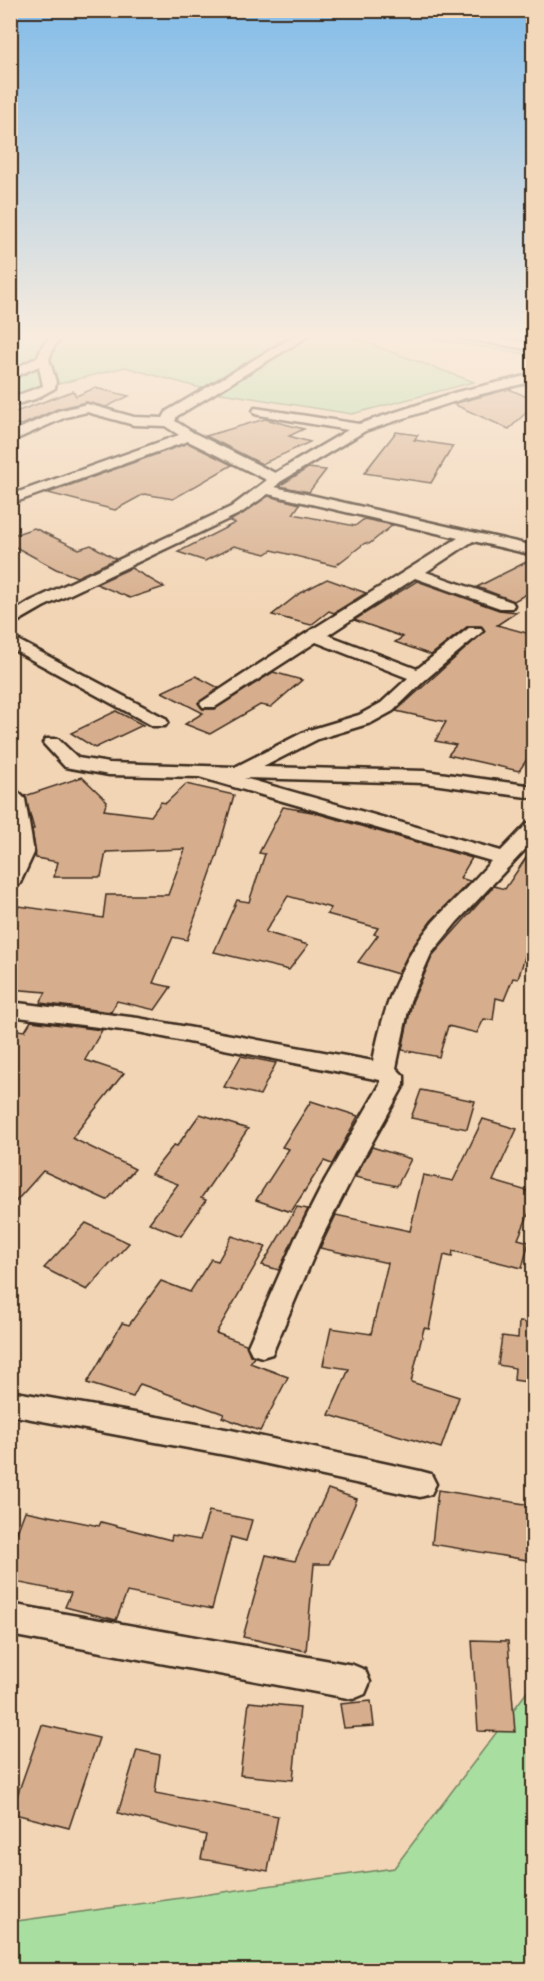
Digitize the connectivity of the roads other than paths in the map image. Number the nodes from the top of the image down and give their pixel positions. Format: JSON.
{"nodes":[{"id":1,"x":33,"y":427,"type":"edge"},
{"id":2,"x":176,"y":427,"type":"edge"},
{"id":3,"x":357,"y":427,"type":"edge"},
{"id":4,"x":360,"y":428,"type":"joint"},
{"id":5,"x":189,"y":436,"type":"junction"},
{"id":6,"x":10,"y":438,"type":"edge"},
{"id":7,"x":271,"y":484,"type":"junction"},
{"id":8,"x":10,"y":500,"type":"edge"},
{"id":9,"x":471,"y":536,"type":"junction"},
{"id":10,"x":534,"y":551,"type":"edge"},
{"id":11,"x":415,"y":573,"type":"junction"},
{"id":12,"x":506,"y":605,"type":"dead end"},
{"id":13,"x":10,"y":621,"type":"edge"},
{"id":14,"x":476,"y":631,"type":"dead end"},
{"id":15,"x":314,"y":635,"type":"junction"},
{"id":16,"x":10,"y":641,"type":"edge"},
{"id":17,"x":419,"y":676,"type":"junction"},
{"id":18,"x":209,"y":703,"type":"dead end"},
{"id":19,"x":159,"y":722,"type":"dead end"},
{"id":20,"x":52,"y":743,"type":"dead end"},
{"id":21,"x":195,"y":770,"type":"junction"},
{"id":22,"x":239,"y":772,"type":"junction"},
{"id":23,"x":534,"y":792,"type":"edge"},
{"id":24,"x":10,"y":795,"type":"edge"},
{"id":25,"x":534,"y":828,"type":"edge"},
{"id":26,"x":504,"y":859,"type":"junction"},
{"id":27,"x":10,"y":884,"type":"edge"},
{"id":28,"x":10,"y":1009,"type":"edge"},
{"id":29,"x":383,"y":1071,"type":"junction"},
{"id":30,"x":262,"y":1346,"type":"dead end"},
{"id":31,"x":10,"y":1403,"type":"edge"},
{"id":32,"x":420,"y":1484,"type":"dead end"},
{"id":33,"x":10,"y":1619,"type":"edge"},
{"id":34,"x":353,"y":1682,"type":"dead end"}],
"edges":[{"from":1,"to":6,"type":"street"},
{"from":2,"to":5,"type":"street"},
{"from":3,"to":4,"type":"street"},
{"from":4,"to":7,"type":"street"},
{"from":5,"to":7,"type":"street"},
{"from":5,"to":8,"type":"street"},
{"from":7,"to":9,"type":"street"},
{"from":7,"to":13,"type":"street"},
{"from":9,"to":10,"type":"street"},
{"from":9,"to":11,"type":"street"},
{"from":11,"to":12,"type":"street"},
{"from":11,"to":15,"type":"street"},
{"from":14,"to":17,"type":"street"},
{"from":15,"to":17,"type":"street"},
{"from":15,"to":18,"type":"street"},
{"from":16,"to":19,"type":"street"},
{"from":17,"to":22,"type":"street"},
{"from":20,"to":21,"type":"street"},
{"from":21,"to":22,"type":"street"},
{"from":21,"to":26,"type":"street"},
{"from":22,"to":23,"type":"street"},
{"from":24,"to":27,"type":"street"},
{"from":25,"to":26,"type":"street"},
{"from":26,"to":29,"type":"street"},
{"from":28,"to":29,"type":"street"},
{"from":29,"to":30,"type":"street"},
{"from":31,"to":32,"type":"street"},
{"from":33,"to":34,"type":"street"}]}
